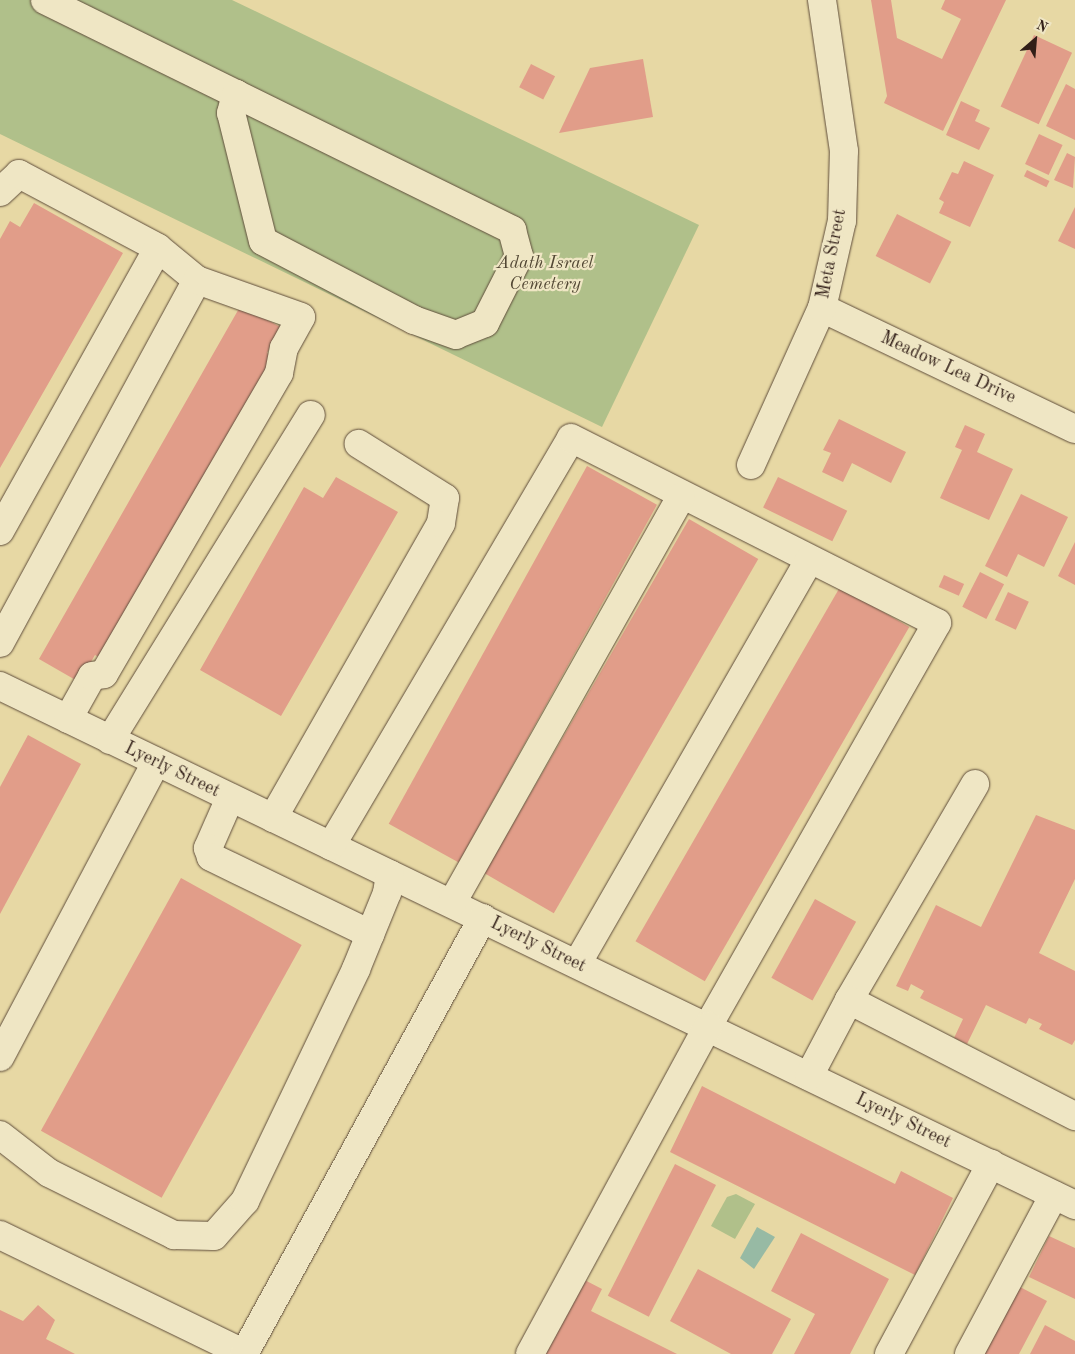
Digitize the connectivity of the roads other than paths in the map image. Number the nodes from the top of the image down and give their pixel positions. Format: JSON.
{"nodes":[{"id":1,"x":45,"y":0,"type":"edge"},
{"id":2,"x":822,"y":0,"type":"edge"},
{"id":3,"x":236,"y":94,"type":"junction"},
{"id":4,"x":0,"y":192,"type":"edge"},
{"id":5,"x":158,"y":248,"type":"junction"},
{"id":6,"x":197,"y":280,"type":"junction"},
{"id":7,"x":822,"y":308,"type":"junction"},
{"id":8,"x":311,"y":415,"type":"dead end"},
{"id":9,"x":1075,"y":428,"type":"edge"},
{"id":10,"x":359,"y":444,"type":"dead end"},
{"id":11,"x":751,"y":465,"type":"dead end"},
{"id":12,"x":681,"y":497,"type":"junction"},
{"id":13,"x":0,"y":531,"type":"edge"},
{"id":14,"x":809,"y":560,"type":"junction"},
{"id":15,"x":0,"y":643,"type":"edge"},
{"id":16,"x":2,"y":693,"type":"edge"},
{"id":17,"x":68,"y":720,"type":"junction"},
{"id":18,"x":110,"y":740,"type":"junction"},
{"id":19,"x":156,"y":762,"type":"junction"},
{"id":20,"x":975,"y":784,"type":"dead end"},
{"id":21,"x":230,"y":798,"type":"junction"},
{"id":22,"x":274,"y":818,"type":"junction"},
{"id":23,"x":331,"y":846,"type":"junction"},
{"id":24,"x":390,"y":874,"type":"junction"},
{"id":25,"x":452,"y":903,"type":"junction"},
{"id":26,"x":483,"y":918,"type":"junction"},
{"id":27,"x":370,"y":934,"type":"junction"},
{"id":28,"x":577,"y":964,"type":"junction"},
{"id":29,"x":849,"y":1000,"type":"junction"},
{"id":30,"x":708,"y":1026,"type":"junction"},
{"id":31,"x":0,"y":1057,"type":"edge"},
{"id":32,"x":809,"y":1076,"type":"junction"},
{"id":33,"x":1075,"y":1116,"type":"edge"},
{"id":34,"x":0,"y":1135,"type":"edge"},
{"id":35,"x":991,"y":1164,"type":"junction"},
{"id":36,"x":1064,"y":1200,"type":"edge"},
{"id":37,"x":0,"y":1235,"type":"edge"},
{"id":38,"x":244,"y":1354,"type":"edge"},
{"id":39,"x":530,"y":1354,"type":"edge"},
{"id":40,"x":889,"y":1354,"type":"edge"},
{"id":41,"x":969,"y":1354,"type":"edge"}],
"edges":[{"from":1,"to":3,"type":"street"},
{"from":2,"to":7,"type":"street","name":"Meta Street"},
{"from":3,"to":3,"type":"street"},
{"from":4,"to":5,"type":"street"},
{"from":5,"to":6,"type":"street"},
{"from":5,"to":13,"type":"street"},
{"from":6,"to":15,"type":"street"},
{"from":6,"to":17,"type":"street"},
{"from":7,"to":9,"type":"street","name":"Meadow Lea Drive"},
{"from":7,"to":11,"type":"street","name":"Meta Street"},
{"from":8,"to":18,"type":"street"},
{"from":10,"to":22,"type":"street"},
{"from":12,"to":14,"type":"street"},
{"from":12,"to":23,"type":"street"},
{"from":12,"to":25,"type":"street"},
{"from":14,"to":28,"type":"street"},
{"from":14,"to":30,"type":"street"},
{"from":16,"to":17,"type":"street","name":"Lyerly Street"},
{"from":17,"to":18,"type":"street","name":"Lyerly Street"},
{"from":18,"to":19,"type":"street","name":"Lyerly Street"},
{"from":19,"to":21,"type":"street","name":"Lyerly Street"},
{"from":19,"to":31,"type":"street"},
{"from":20,"to":29,"type":"street"},
{"from":21,"to":22,"type":"street","name":"Lyerly Street"},
{"from":21,"to":27,"type":"street"},
{"from":22,"to":23,"type":"street","name":"Lyerly Street"},
{"from":23,"to":24,"type":"street","name":"Lyerly Street"},
{"from":24,"to":25,"type":"street","name":"Lyerly Street"},
{"from":24,"to":27,"type":"street"},
{"from":25,"to":26,"type":"street","name":"Lyerly Street"},
{"from":26,"to":28,"type":"street","name":"Lyerly Street"},
{"from":26,"to":38,"type":"street"},
{"from":27,"to":34,"type":"street"},
{"from":28,"to":30,"type":"street","name":"Lyerly Street"},
{"from":29,"to":32,"type":"street"},
{"from":29,"to":33,"type":"street"},
{"from":30,"to":32,"type":"street","name":"Lyerly Street"},
{"from":30,"to":39,"type":"street"},
{"from":32,"to":35,"type":"street","name":"Lyerly Street"},
{"from":35,"to":36,"type":"street","name":"Lyerly Street"},
{"from":35,"to":40,"type":"street"},
{"from":36,"to":41,"type":"street"},
{"from":37,"to":38,"type":"street"}]}
